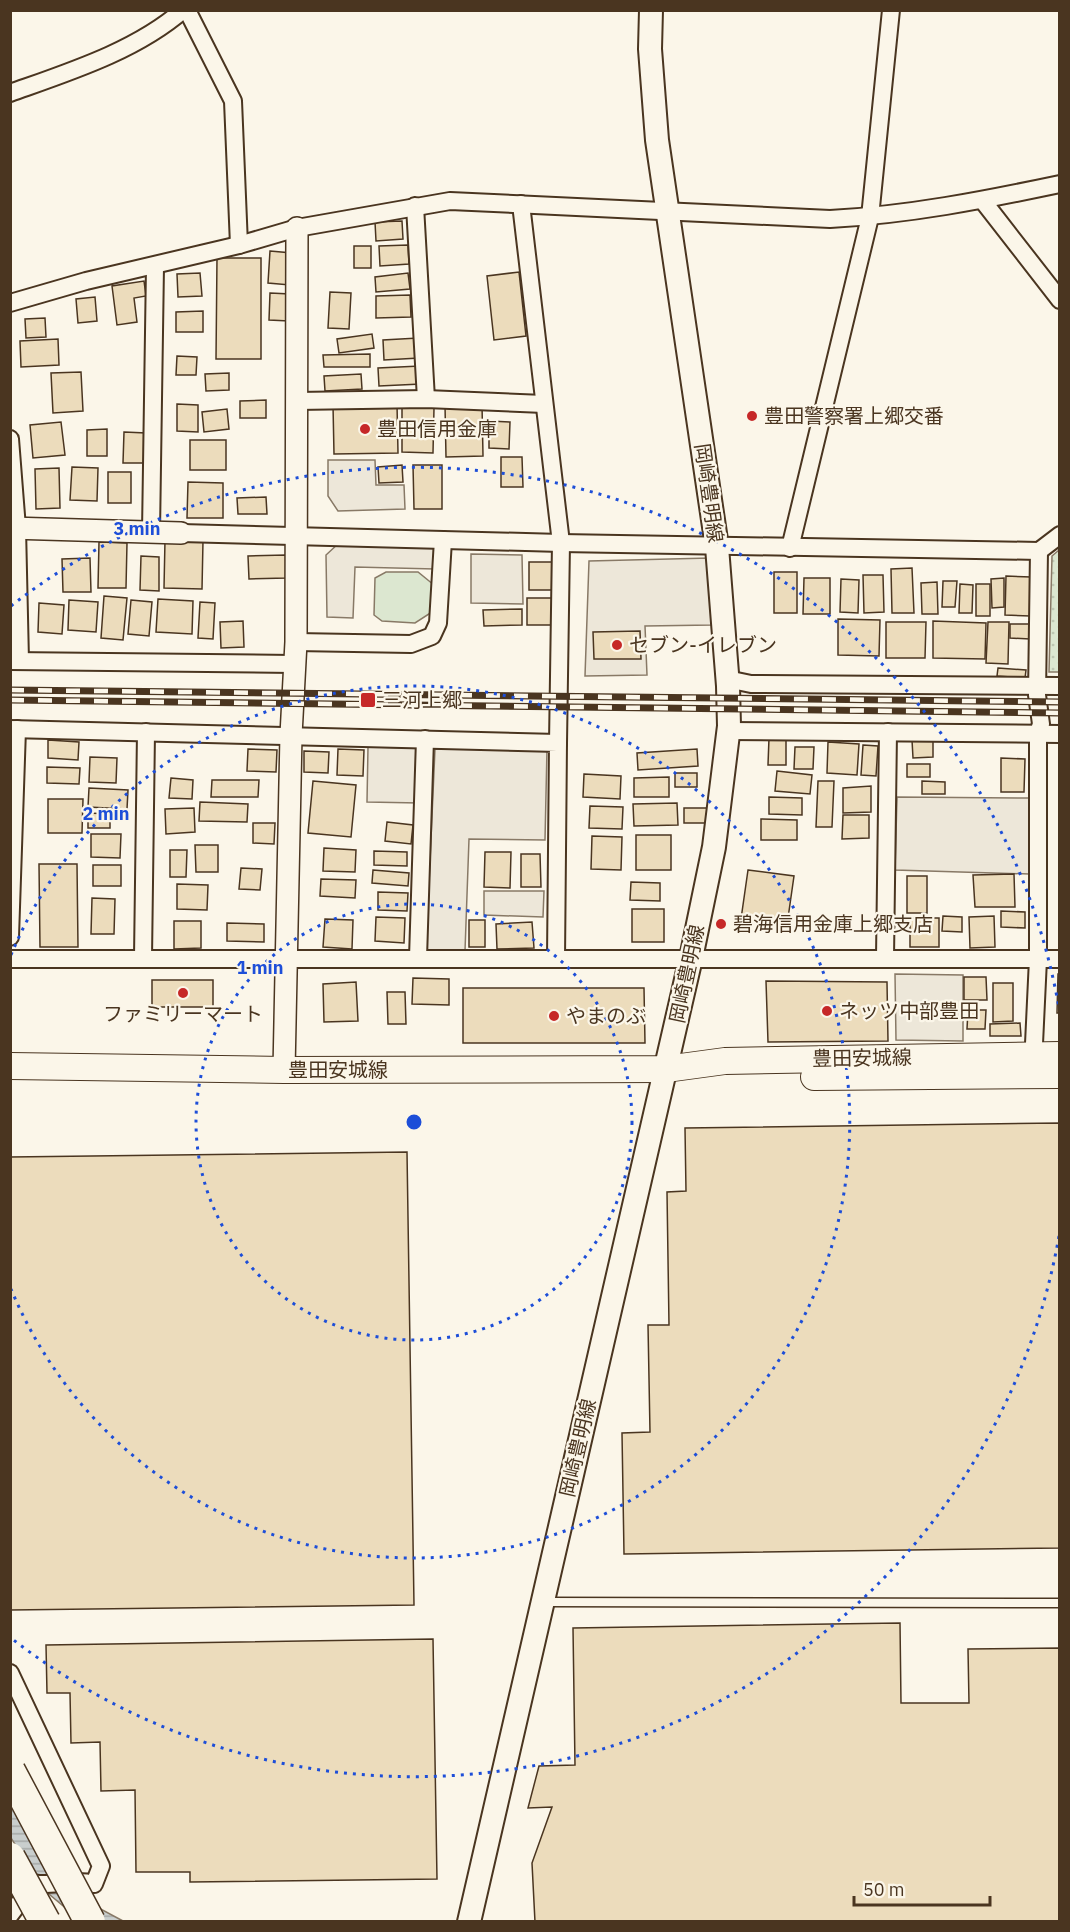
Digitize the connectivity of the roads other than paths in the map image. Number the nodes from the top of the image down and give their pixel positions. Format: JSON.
{"nodes":[{"id":1,"x":185,"y":10,"type":"edge"},
{"id":2,"x":651,"y":10,"type":"edge"},
{"id":3,"x":891,"y":10,"type":"edge"},
{"id":4,"x":10,"y":93,"type":"edge"},
{"id":5,"x":1059,"y":184,"type":"edge"},
{"id":6,"x":983,"y":201,"type":"junction"},
{"id":7,"x":521,"y":204,"type":"junction"},
{"id":8,"x":416,"y":206,"type":"junction"},
{"id":9,"x":666,"y":210,"type":"junction"},
{"id":10,"x":870,"y":217,"type":"junction"},
{"id":11,"x":297,"y":228,"type":"junction"},
{"id":12,"x":239,"y":245,"type":"junction"},
{"id":13,"x":155,"y":266,"type":"junction"},
{"id":14,"x":1059,"y":300,"type":"edge"},
{"id":15,"x":10,"y":303,"type":"edge"},
{"id":16,"x":426,"y":399,"type":"junction"},
{"id":17,"x":297,"y":401,"type":"junction"},
{"id":18,"x":544,"y":404,"type":"junction"},
{"id":19,"x":10,"y":439,"type":"edge"},
{"id":20,"x":14,"y":528,"type":"edge"},
{"id":21,"x":151,"y":532,"type":"junction"},
{"id":22,"x":181,"y":532,"type":"joint"},
{"id":23,"x":296,"y":535,"type":"junction"},
{"id":24,"x":1059,"y":535,"type":"edge"},
{"id":25,"x":443,"y":540,"type":"junction"},
{"id":26,"x":561,"y":543,"type":"junction"},
{"id":27,"x":717,"y":547,"type":"junction"},
{"id":28,"x":790,"y":548,"type":"junction"},
{"id":29,"x":1039,"y":551,"type":"junction"},
{"id":30,"x":296,"y":642,"type":"junction"},
{"id":31,"x":15,"y":661,"type":"edge"},
{"id":32,"x":293,"y":664,"type":"junction"},
{"id":33,"x":727,"y":679,"type":"junction"},
{"id":34,"x":1038,"y":686,"type":"junction"},
{"id":35,"x":1059,"y":686,"type":"edge"},
{"id":36,"x":14,"y":729,"type":"edge"},
{"id":37,"x":728,"y":731,"type":"junction"},
{"id":38,"x":146,"y":732,"type":"junction"},
{"id":39,"x":888,"y":732,"type":"junction"},
{"id":40,"x":1038,"y":733,"type":"junction"},
{"id":41,"x":1059,"y":734,"type":"edge"},
{"id":42,"x":291,"y":735,"type":"junction"},
{"id":43,"x":425,"y":739,"type":"junction"},
{"id":44,"x":558,"y":743,"type":"junction"},
{"id":45,"x":10,"y":937,"type":"edge"},
{"id":46,"x":143,"y":958,"type":"junction"},
{"id":47,"x":287,"y":958,"type":"junction"},
{"id":48,"x":418,"y":958,"type":"junction"},
{"id":49,"x":691,"y":958,"type":"junction"},
{"id":50,"x":885,"y":958,"type":"junction"},
{"id":51,"x":10,"y":959,"type":"edge"},
{"id":52,"x":556,"y":959,"type":"junction"},
{"id":53,"x":1038,"y":959,"type":"junction"},
{"id":54,"x":1059,"y":959,"type":"edge"},
{"id":55,"x":1059,"y":1055,"type":"edge"},
{"id":56,"x":1033,"y":1065,"type":"junction"},
{"id":57,"x":10,"y":1066,"type":"edge"},
{"id":58,"x":666,"y":1069,"type":"junction"},
{"id":59,"x":284,"y":1070,"type":"junction"},
{"id":60,"x":1059,"y":1075,"type":"edge"},
{"id":61,"x":542,"y":1602,"type":"junction"},
{"id":62,"x":1059,"y":1603,"type":"edge"},
{"id":63,"x":10,"y":1673,"type":"edge"},
{"id":64,"x":10,"y":1771,"type":"edge"},
{"id":65,"x":10,"y":1858,"type":"edge"},
{"id":66,"x":10,"y":1873,"type":"edge"},
{"id":67,"x":34,"y":1885,"type":"junction"},
{"id":68,"x":10,"y":1915,"type":"edge"},
{"id":69,"x":45,"y":1922,"type":"edge"},
{"id":70,"x":90,"y":1922,"type":"edge"},
{"id":71,"x":468,"y":1922,"type":"edge"}],
"edges":[{"from":1,"to":4,"type":"street"},
{"from":1,"to":12,"type":"street"},
{"from":2,"to":9,"type":"main road","name":"岡崎豊明線"},
{"from":3,"to":10,"type":"street"},
{"from":5,"to":6,"type":"street"},
{"from":6,"to":10,"type":"street"},
{"from":6,"to":14,"type":"street"},
{"from":7,"to":8,"type":"street"},
{"from":7,"to":9,"type":"street"},
{"from":7,"to":18,"type":"street"},
{"from":8,"to":11,"type":"street"},
{"from":8,"to":16,"type":"street"},
{"from":9,"to":10,"type":"street"},
{"from":9,"to":27,"type":"main road","name":"岡崎豊明線"},
{"from":10,"to":28,"type":"street"},
{"from":11,"to":12,"type":"street"},
{"from":11,"to":17,"type":"street"},
{"from":12,"to":13,"type":"street"},
{"from":13,"to":15,"type":"street"},
{"from":13,"to":21,"type":"street"},
{"from":16,"to":17,"type":"street"},
{"from":16,"to":18,"type":"street"},
{"from":17,"to":23,"type":"street"},
{"from":18,"to":26,"type":"street"},
{"from":19,"to":20,"type":"street"},
{"from":20,"to":21,"type":"street"},
{"from":20,"to":31,"type":"street"},
{"from":21,"to":22,"type":"street"},
{"from":22,"to":23,"type":"street"},
{"from":23,"to":25,"type":"street"},
{"from":23,"to":30,"type":"street"},
{"from":24,"to":29,"type":"street"},
{"from":25,"to":26,"type":"street"},
{"from":25,"to":30,"type":"street"},
{"from":26,"to":27,"type":"street"},
{"from":26,"to":44,"type":"street"},
{"from":27,"to":28,"type":"street"},
{"from":27,"to":33,"type":"main road","name":"岡崎豊明線"},
{"from":28,"to":29,"type":"street"},
{"from":29,"to":34,"type":"street"},
{"from":30,"to":32,"type":"street"},
{"from":31,"to":32,"type":"street"},
{"from":32,"to":42,"type":"street"},
{"from":33,"to":34,"type":"street"},
{"from":33,"to":37,"type":"main road","name":"岡崎豊明線"},
{"from":34,"to":35,"type":"street"},
{"from":34,"to":40,"type":"street"},
{"from":36,"to":38,"type":"street"},
{"from":36,"to":45,"type":"street"},
{"from":37,"to":39,"type":"street"},
{"from":37,"to":49,"type":"main road","name":"岡崎豊明線"},
{"from":38,"to":42,"type":"street"},
{"from":38,"to":46,"type":"street"},
{"from":39,"to":40,"type":"street"},
{"from":39,"to":50,"type":"street"},
{"from":40,"to":41,"type":"street"},
{"from":40,"to":53,"type":"street"},
{"from":42,"to":43,"type":"street"},
{"from":42,"to":47,"type":"street"},
{"from":43,"to":44,"type":"street"},
{"from":43,"to":48,"type":"street"},
{"from":44,"to":52,"type":"street"},
{"from":46,"to":47,"type":"street"},
{"from":46,"to":51,"type":"street"},
{"from":47,"to":48,"type":"street"},
{"from":47,"to":59,"type":"street"},
{"from":48,"to":52,"type":"street"},
{"from":49,"to":50,"type":"street"},
{"from":49,"to":52,"type":"street"},
{"from":49,"to":58,"type":"main road","name":"岡崎豊明線"},
{"from":50,"to":53,"type":"street"},
{"from":53,"to":54,"type":"street"},
{"from":53,"to":56,"type":"street"},
{"from":55,"to":56,"type":"main road","name":"豊田安城線"},
{"from":56,"to":58,"type":"main road","name":"豊田安城線"},
{"from":56,"to":60,"type":"main road","name":"豊田安城線"},
{"from":57,"to":59,"type":"main road","name":"豊田安城線"},
{"from":58,"to":59,"type":"main road","name":"豊田安城線"},
{"from":58,"to":61,"type":"main road","name":"岡崎豊明線"},
{"from":61,"to":62,"type":"lane"},
{"from":61,"to":71,"type":"main road","name":"岡崎豊明線"},
{"from":63,"to":67,"type":"street"},
{"from":64,"to":70,"type":"highway","bridge":true},
{"from":65,"to":69,"type":"highway","bridge":true},
{"from":66,"to":67,"type":"street"},
{"from":67,"to":68,"type":"street"}]}
